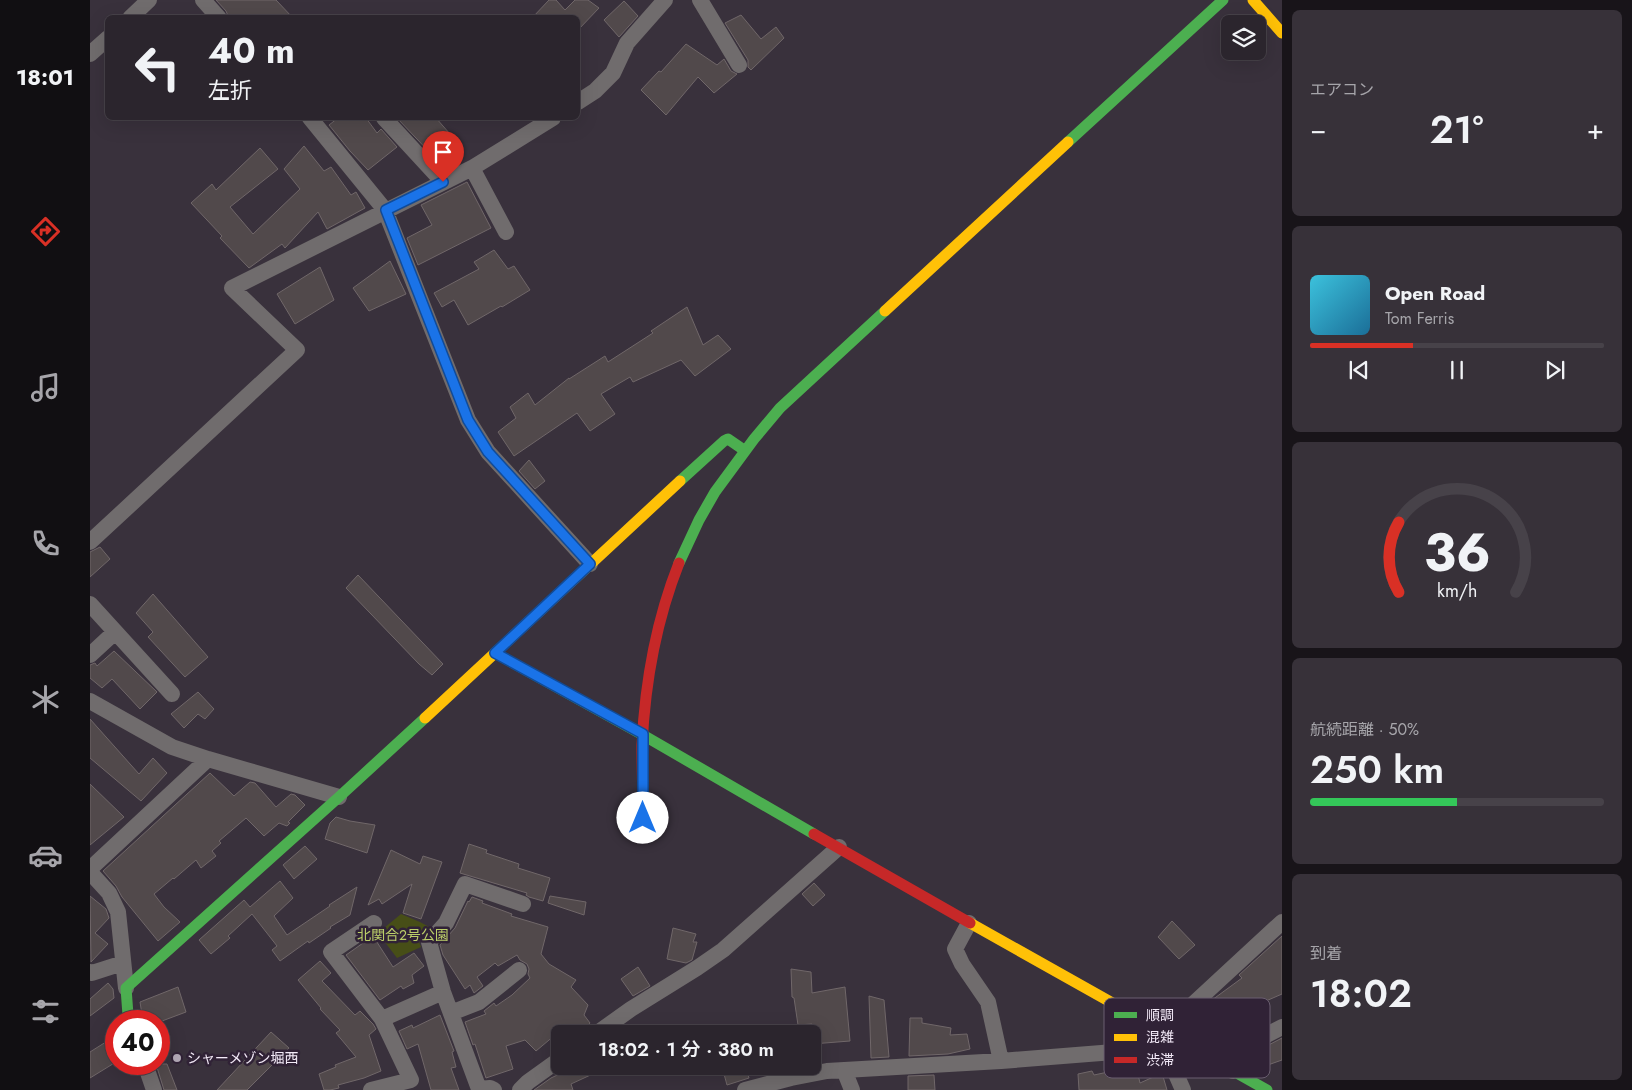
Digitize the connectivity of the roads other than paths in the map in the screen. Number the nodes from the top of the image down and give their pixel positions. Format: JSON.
{"nodes":[{"id":1,"x":149,"y":0,"type":"edge"},
{"id":2,"x":203,"y":0,"type":"edge"},
{"id":3,"x":665,"y":0,"type":"edge"},
{"id":4,"x":700,"y":0,"type":"edge"},
{"id":5,"x":1224,"y":0,"type":"edge"},
{"id":6,"x":1253,"y":0,"type":"edge"},
{"id":7,"x":133,"y":15,"type":"edge"},
{"id":8,"x":216,"y":15,"type":"edge"},
{"id":9,"x":1282,"y":33,"type":"edge"},
{"id":10,"x":105,"y":41,"type":"edge"},
{"id":11,"x":90,"y":54,"type":"edge"},
{"id":12,"x":739,"y":65,"type":"dead end"},
{"id":13,"x":580,"y":101,"type":"edge"},
{"id":14,"x":312,"y":120,"type":"edge"},
{"id":15,"x":386,"y":120,"type":"edge"},
{"id":16,"x":550,"y":120,"type":"edge"},
{"id":17,"x":472,"y":168,"type":"junction"},
{"id":18,"x":443,"y":182,"type":"junction"},
{"id":19,"x":386,"y":210,"type":"junction"},
{"id":20,"x":506,"y":232,"type":"dead end"},
{"id":21,"x":744,"y":450,"type":"junction"},
{"id":22,"x":90,"y":542,"type":"edge"},
{"id":23,"x":590,"y":564,"type":"junction"},
{"id":24,"x":90,"y":604,"type":"edge"},
{"id":25,"x":115,"y":632,"type":"junction"},
{"id":26,"x":495,"y":653,"type":"junction"},
{"id":27,"x":90,"y":655,"type":"edge"},
{"id":28,"x":172,"y":694,"type":"dead end"},
{"id":29,"x":90,"y":701,"type":"edge"},
{"id":30,"x":643,"y":734,"type":"junction"},
{"id":31,"x":208,"y":760,"type":"junction"},
{"id":32,"x":339,"y":797,"type":"junction"},
{"id":33,"x":643,"y":818,"type":"dead end"},
{"id":34,"x":839,"y":847,"type":"junction"},
{"id":35,"x":90,"y":871,"type":"edge"},
{"id":36,"x":523,"y":904,"type":"dead end"},
{"id":37,"x":1282,"y":922,"type":"edge"},
{"id":38,"x":374,"y":923,"type":"dead end"},
{"id":39,"x":969,"y":924,"type":"junction"},
{"id":40,"x":123,"y":963,"type":"junction"},
{"id":41,"x":519,"y":970,"type":"dead end"},
{"id":42,"x":90,"y":972,"type":"edge"},
{"id":43,"x":126,"y":988,"type":"junction"},
{"id":44,"x":443,"y":992,"type":"junction"},
{"id":45,"x":1200,"y":998,"type":"edge"},
{"id":46,"x":1104,"y":999,"type":"edge"},
{"id":47,"x":128,"y":1010,"type":"edge"},
{"id":48,"x":451,"y":1013,"type":"junction"},
{"id":49,"x":382,"y":1019,"type":"junction"},
{"id":50,"x":609,"y":1025,"type":"edge"},
{"id":51,"x":1282,"y":1027,"type":"edge"},
{"id":52,"x":1270,"y":1033,"type":"edge"},
{"id":53,"x":1104,"y":1053,"type":"edge"},
{"id":54,"x":1001,"y":1060,"type":"junction"},
{"id":55,"x":551,"y":1065,"type":"edge"},
{"id":56,"x":844,"y":1070,"type":"junction"},
{"id":57,"x":149,"y":1075,"type":"edge"},
{"id":58,"x":1178,"y":1078,"type":"edge"},
{"id":59,"x":1246,"y":1078,"type":"edge"},
{"id":60,"x":154,"y":1090,"type":"edge"},
{"id":61,"x":371,"y":1090,"type":"edge"},
{"id":62,"x":494,"y":1090,"type":"edge"},
{"id":63,"x":520,"y":1090,"type":"edge"},
{"id":64,"x":745,"y":1090,"type":"edge"},
{"id":65,"x":852,"y":1090,"type":"edge"},
{"id":66,"x":1183,"y":1090,"type":"edge"},
{"id":67,"x":1267,"y":1090,"type":"edge"}],
"edges":[{"from":1,"to":7,"type":"street"},
{"from":2,"to":8,"type":"street"},
{"from":3,"to":13,"type":"street"},
{"from":4,"to":12,"type":"street"},
{"from":5,"to":21,"type":"street"},
{"from":6,"to":9,"type":"street"},
{"from":10,"to":11,"type":"street"},
{"from":14,"to":19,"type":"street"},
{"from":15,"to":18,"type":"street"},
{"from":16,"to":17,"type":"street"},
{"from":17,"to":18,"type":"street"},
{"from":17,"to":20,"type":"street"},
{"from":18,"to":19,"type":"street"},
{"from":19,"to":22,"type":"street"},
{"from":19,"to":23,"type":"street"},
{"from":21,"to":23,"type":"street"},
{"from":21,"to":30,"type":"street"},
{"from":23,"to":26,"type":"street"},
{"from":24,"to":25,"type":"street"},
{"from":25,"to":27,"type":"street"},
{"from":25,"to":28,"type":"street"},
{"from":26,"to":30,"type":"street"},
{"from":26,"to":32,"type":"street"},
{"from":29,"to":31,"type":"street"},
{"from":30,"to":33,"type":"street"},
{"from":30,"to":34,"type":"street"},
{"from":31,"to":32,"type":"street"},
{"from":31,"to":35,"type":"street"},
{"from":32,"to":43,"type":"street"},
{"from":34,"to":39,"type":"street"},
{"from":34,"to":50,"type":"street"},
{"from":35,"to":40,"type":"street"},
{"from":36,"to":44,"type":"street"},
{"from":37,"to":45,"type":"street"},
{"from":38,"to":49,"type":"street"},
{"from":39,"to":46,"type":"street"},
{"from":39,"to":54,"type":"street"},
{"from":40,"to":42,"type":"street"},
{"from":40,"to":43,"type":"street"},
{"from":41,"to":48,"type":"street"},
{"from":43,"to":47,"type":"street"},
{"from":44,"to":48,"type":"street"},
{"from":44,"to":49,"type":"street"},
{"from":48,"to":62,"type":"street"},
{"from":49,"to":61,"type":"street"},
{"from":51,"to":52,"type":"street"},
{"from":53,"to":54,"type":"street"},
{"from":54,"to":56,"type":"street"},
{"from":55,"to":63,"type":"street"},
{"from":56,"to":64,"type":"street"},
{"from":56,"to":65,"type":"street"},
{"from":57,"to":60,"type":"street"},
{"from":58,"to":66,"type":"street"},
{"from":59,"to":67,"type":"street"}]}
